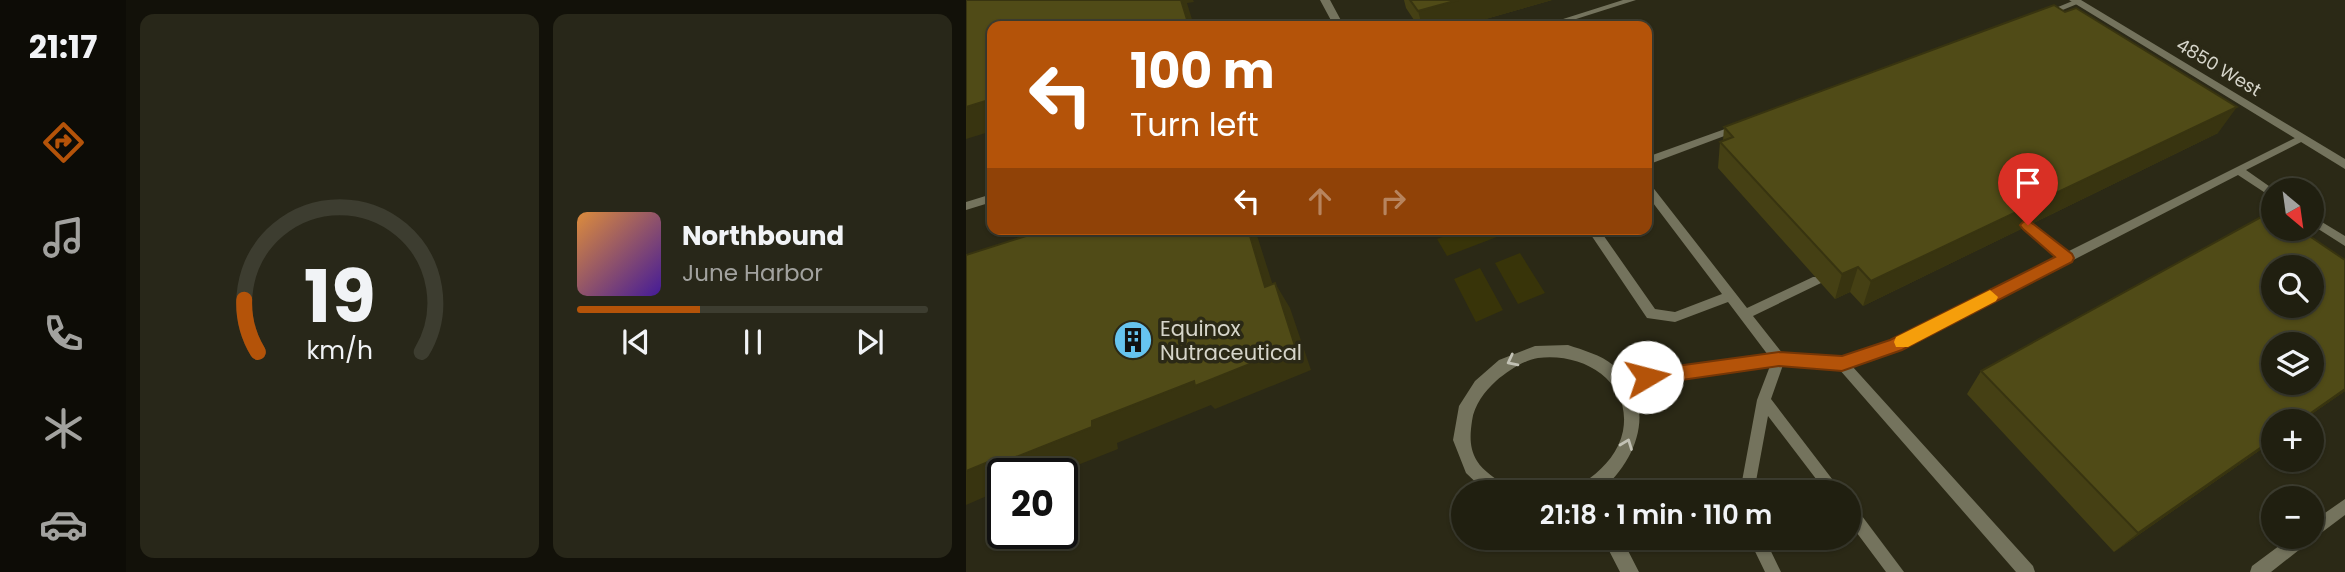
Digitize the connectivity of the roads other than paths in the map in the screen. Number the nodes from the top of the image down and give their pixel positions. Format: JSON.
{"nodes":[{"id":1,"x":1325,"y":0,"type":"edge"},
{"id":2,"x":1632,"y":0,"type":"edge"},
{"id":3,"x":2076,"y":1,"type":"edge"},
{"id":4,"x":2039,"y":16,"type":"edge"},
{"id":5,"x":1336,"y":21,"type":"edge"},
{"id":6,"x":1562,"y":21,"type":"edge"},
{"id":7,"x":1748,"y":124,"type":"edge"},
{"id":8,"x":2301,"y":138,"type":"junction"},
{"id":9,"x":1652,"y":159,"type":"edge"},
{"id":10,"x":2345,"y":165,"type":"edge"},
{"id":11,"x":2238,"y":170,"type":"junction"},
{"id":12,"x":2261,"y":186,"type":"edge"},
{"id":13,"x":1652,"y":195,"type":"edge"},
{"id":14,"x":987,"y":200,"type":"edge"},
{"id":15,"x":966,"y":206,"type":"edge"},
{"id":16,"x":2028,"y":225,"type":"edge"},
{"id":17,"x":2324,"y":227,"type":"edge"},
{"id":18,"x":1597,"y":235,"type":"edge"},
{"id":19,"x":2345,"y":242,"type":"edge"},
{"id":20,"x":2066,"y":258,"type":"junction"},
{"id":21,"x":1817,"y":280,"type":"dead end"},
{"id":22,"x":1730,"y":296,"type":"junction"},
{"id":23,"x":1745,"y":314,"type":"junction"},
{"id":24,"x":1779,"y":359,"type":"junction"},
{"id":25,"x":1842,"y":364,"type":"junction"},
{"id":26,"x":1620,"y":381,"type":"junction"},
{"id":27,"x":1764,"y":400,"type":"junction"},
{"id":28,"x":1482,"y":480,"type":"edge"},
{"id":29,"x":1598,"y":480,"type":"edge"},
{"id":30,"x":1750,"y":480,"type":"edge"},
{"id":31,"x":1826,"y":480,"type":"edge"},
{"id":32,"x":2345,"y":506,"type":"edge"},
{"id":33,"x":2324,"y":522,"type":"edge"},
{"id":34,"x":1861,"y":526,"type":"edge"},
{"id":35,"x":2288,"y":549,"type":"edge"},
{"id":36,"x":1618,"y":550,"type":"edge"},
{"id":37,"x":1762,"y":550,"type":"edge"},
{"id":38,"x":1630,"y":572,"type":"edge"},
{"id":39,"x":1773,"y":572,"type":"edge"},
{"id":40,"x":1896,"y":572,"type":"edge"},
{"id":41,"x":2027,"y":572,"type":"edge"},
{"id":42,"x":2258,"y":572,"type":"edge"}],
"edges":[{"from":1,"to":5,"type":"street"},
{"from":2,"to":6,"type":"lane"},
{"from":3,"to":4,"type":"lane"},
{"from":3,"to":8,"type":"street","name":"4850 West"},
{"from":7,"to":9,"type":"lane"},
{"from":8,"to":10,"type":"street","name":"4850 West"},
{"from":8,"to":11,"type":"lane"},
{"from":11,"to":12,"type":"lane"},
{"from":11,"to":20,"type":"lane"},
{"from":13,"to":22,"type":"lane"},
{"from":14,"to":15,"type":"lane"},
{"from":16,"to":20,"type":"lane"},
{"from":17,"to":19,"type":"lane"},
{"from":18,"to":22,"type":"lane"},
{"from":20,"to":25,"type":"lane"},
{"from":21,"to":23,"type":"lane"},
{"from":22,"to":23,"type":"lane"},
{"from":23,"to":24,"type":"lane"},
{"from":24,"to":25,"type":"lane"},
{"from":24,"to":26,"type":"lane"},
{"from":24,"to":27,"type":"lane"},
{"from":25,"to":41,"type":"lane"},
{"from":26,"to":28,"type":"street","one_way":true},
{"from":29,"to":26,"type":"street","one_way":true},
{"from":27,"to":30,"type":"lane"},
{"from":27,"to":31,"type":"lane"},
{"from":32,"to":33,"type":"lane"},
{"from":34,"to":40,"type":"lane"},
{"from":35,"to":42,"type":"lane"},
{"from":36,"to":38,"type":"street"},
{"from":37,"to":39,"type":"lane"}]}
